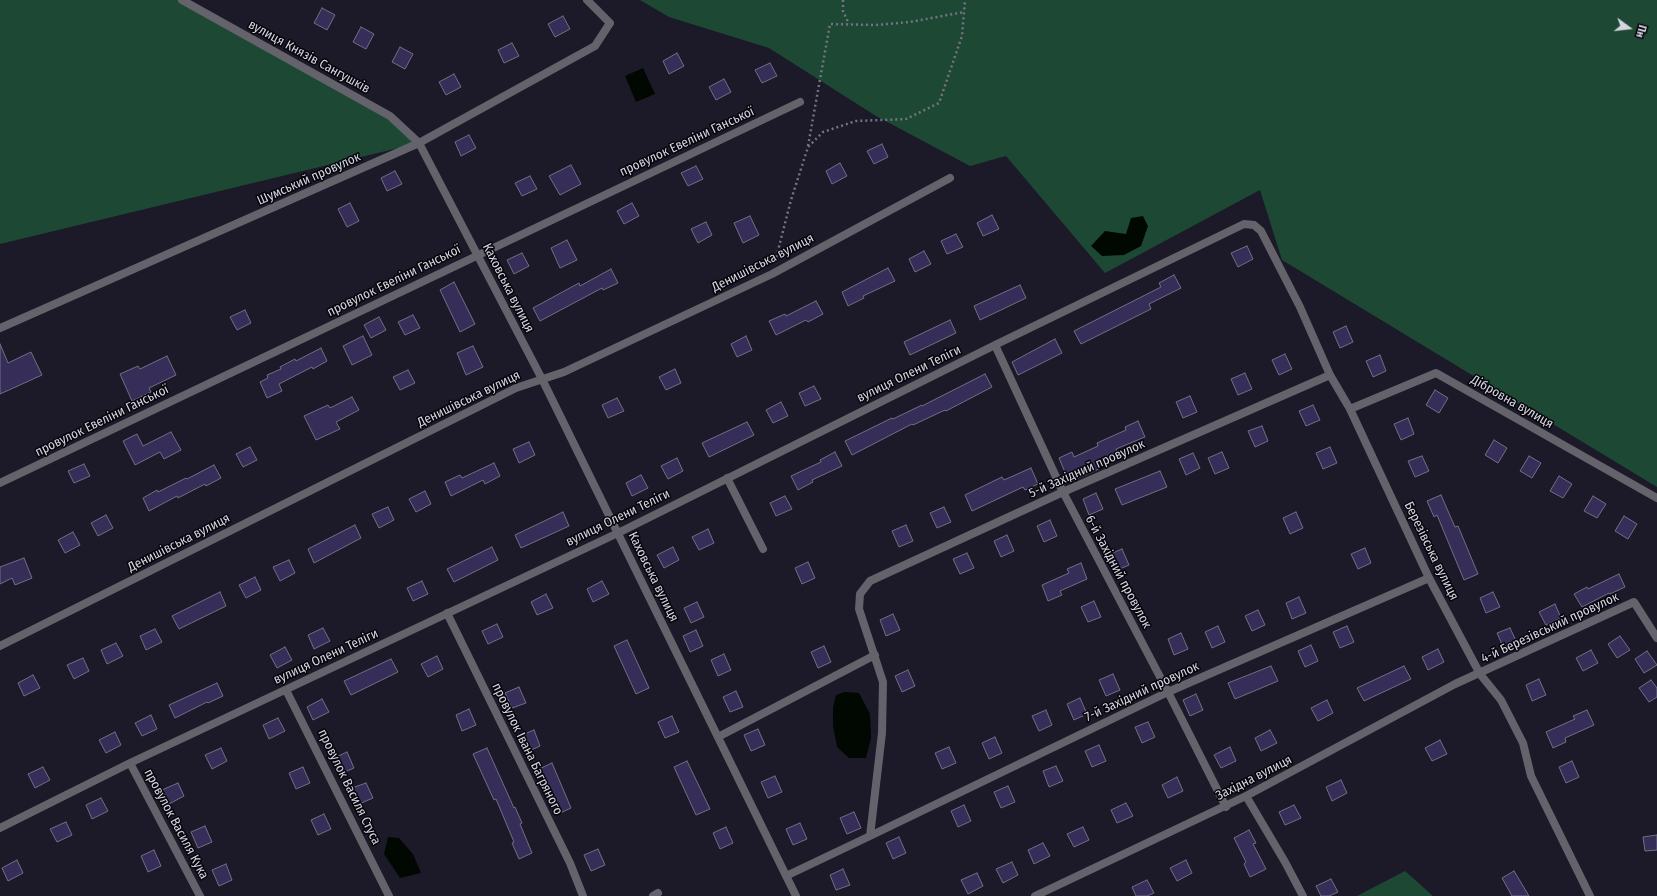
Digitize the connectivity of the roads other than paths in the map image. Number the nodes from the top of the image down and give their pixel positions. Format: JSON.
{"nodes":[{"id":1,"x":182,"y":0,"type":"edge"},
{"id":2,"x":587,"y":0,"type":"edge"},
{"id":3,"x":800,"y":102,"type":"dead end"},
{"id":4,"x":419,"y":143,"type":"junction"},
{"id":5,"x":950,"y":178,"type":"dead end"},
{"id":6,"x":1244,"y":224,"type":"joint"},
{"id":7,"x":478,"y":255,"type":"junction"},
{"id":8,"x":0,"y":328,"type":"edge"},
{"id":9,"x":995,"y":345,"type":"junction"},
{"id":10,"x":1330,"y":375,"type":"junction"},
{"id":11,"x":542,"y":379,"type":"junction"},
{"id":12,"x":1350,"y":409,"type":"junction"},
{"id":13,"x":727,"y":478,"type":"junction"},
{"id":14,"x":0,"y":483,"type":"edge"},
{"id":15,"x":1063,"y":492,"type":"junction"},
{"id":16,"x":1657,"y":498,"type":"edge"},
{"id":17,"x":618,"y":533,"type":"junction"},
{"id":18,"x":763,"y":549,"type":"dead end"},
{"id":19,"x":1429,"y":578,"type":"junction"},
{"id":20,"x":447,"y":613,"type":"junction"},
{"id":21,"x":1657,"y":638,"type":"edge"},
{"id":22,"x":0,"y":646,"type":"edge"},
{"id":23,"x":875,"y":654,"type":"junction"},
{"id":24,"x":1480,"y":674,"type":"junction"},
{"id":25,"x":286,"y":690,"type":"junction"},
{"id":26,"x":1168,"y":692,"type":"junction"},
{"id":27,"x":718,"y":737,"type":"junction"},
{"id":28,"x":130,"y":763,"type":"junction"},
{"id":29,"x":1246,"y":796,"type":"junction"},
{"id":30,"x":1226,"y":806,"type":"junction"},
{"id":31,"x":0,"y":828,"type":"edge"},
{"id":32,"x":870,"y":836,"type":"junction"},
{"id":33,"x":786,"y":876,"type":"junction"},
{"id":34,"x":200,"y":896,"type":"edge"},
{"id":35,"x":389,"y":896,"type":"edge"},
{"id":36,"x":583,"y":896,"type":"edge"},
{"id":37,"x":796,"y":896,"type":"edge"},
{"id":38,"x":1035,"y":896,"type":"edge"},
{"id":39,"x":1303,"y":896,"type":"edge"},
{"id":40,"x":1590,"y":896,"type":"edge"}],
"edges":[{"from":1,"to":4,"type":"street","name":"вулиця Князів Сангушків"},
{"from":2,"to":4,"type":"street","name":"Шумський провулок"},
{"from":3,"to":7,"type":"street","name":"провулок Евеліни Ганської"},
{"from":4,"to":7,"type":"street","name":"Каховська вулиця"},
{"from":4,"to":8,"type":"street","name":"Шумський провулок"},
{"from":5,"to":11,"type":"street","name":"Денишівська вулиця"},
{"from":6,"to":9,"type":"street","name":"вулиця Олени Теліги"},
{"from":6,"to":10,"type":"street","name":"Березівська вулиця"},
{"from":7,"to":11,"type":"street","name":"Каховська вулиця"},
{"from":7,"to":14,"type":"street","name":"провулок Евеліни Ганської"},
{"from":9,"to":13,"type":"street","name":"вулиця Олени Теліги"},
{"from":9,"to":15,"type":"street","name":"6-й Західний провулок"},
{"from":10,"to":12,"type":"street","name":"Березівська вулиця"},
{"from":10,"to":15,"type":"street","name":"5-й Західний провулок"},
{"from":11,"to":17,"type":"street","name":"Каховська вулиця"},
{"from":11,"to":22,"type":"street","name":"Денишівська вулиця"},
{"from":12,"to":16,"type":"street","name":"Дібровна вулиця"},
{"from":12,"to":19,"type":"street","name":"Березівська вулиця"},
{"from":13,"to":17,"type":"street","name":"вулиця Олени Теліги"},
{"from":13,"to":18,"type":"street"},
{"from":15,"to":23,"type":"street","name":"5-й Західний провулок"},
{"from":15,"to":26,"type":"street","name":"6-й Західний провулок"},
{"from":17,"to":20,"type":"street","name":"вулиця Олени Теліги"},
{"from":17,"to":27,"type":"street","name":"Каховська вулиця"},
{"from":19,"to":24,"type":"street","name":"Березівська вулиця"},
{"from":19,"to":26,"type":"street","name":"7-й Західний провулок"},
{"from":20,"to":25,"type":"street","name":"вулиця Олени Теліги"},
{"from":20,"to":36,"type":"street","name":"провулок Івана Багряного"},
{"from":21,"to":24,"type":"street","name":"4-й Березівський провулок"},
{"from":23,"to":27,"type":"street"},
{"from":23,"to":32,"type":"street"},
{"from":24,"to":29,"type":"street","name":"Західна вулиця"},
{"from":24,"to":40,"type":"street","name":"Березівська вулиця"},
{"from":25,"to":28,"type":"street","name":"вулиця Олени Теліги"},
{"from":25,"to":35,"type":"street","name":"провулок Василя Стуса"},
{"from":26,"to":30,"type":"street","name":"6-й Західний провулок"},
{"from":26,"to":32,"type":"street","name":"7-й Західний провулок"},
{"from":27,"to":33,"type":"street","name":"Каховська вулиця"},
{"from":28,"to":31,"type":"street","name":"вулиця Олени Теліги"},
{"from":28,"to":34,"type":"street","name":"провулок Василя Кука"},
{"from":29,"to":30,"type":"street","name":"Західна вулиця"},
{"from":29,"to":39,"type":"street"},
{"from":30,"to":38,"type":"street","name":"Західна вулиця"},
{"from":32,"to":33,"type":"street","name":"7-й Західний провулок"},
{"from":33,"to":37,"type":"street","name":"Каховська вулиця"}]}
